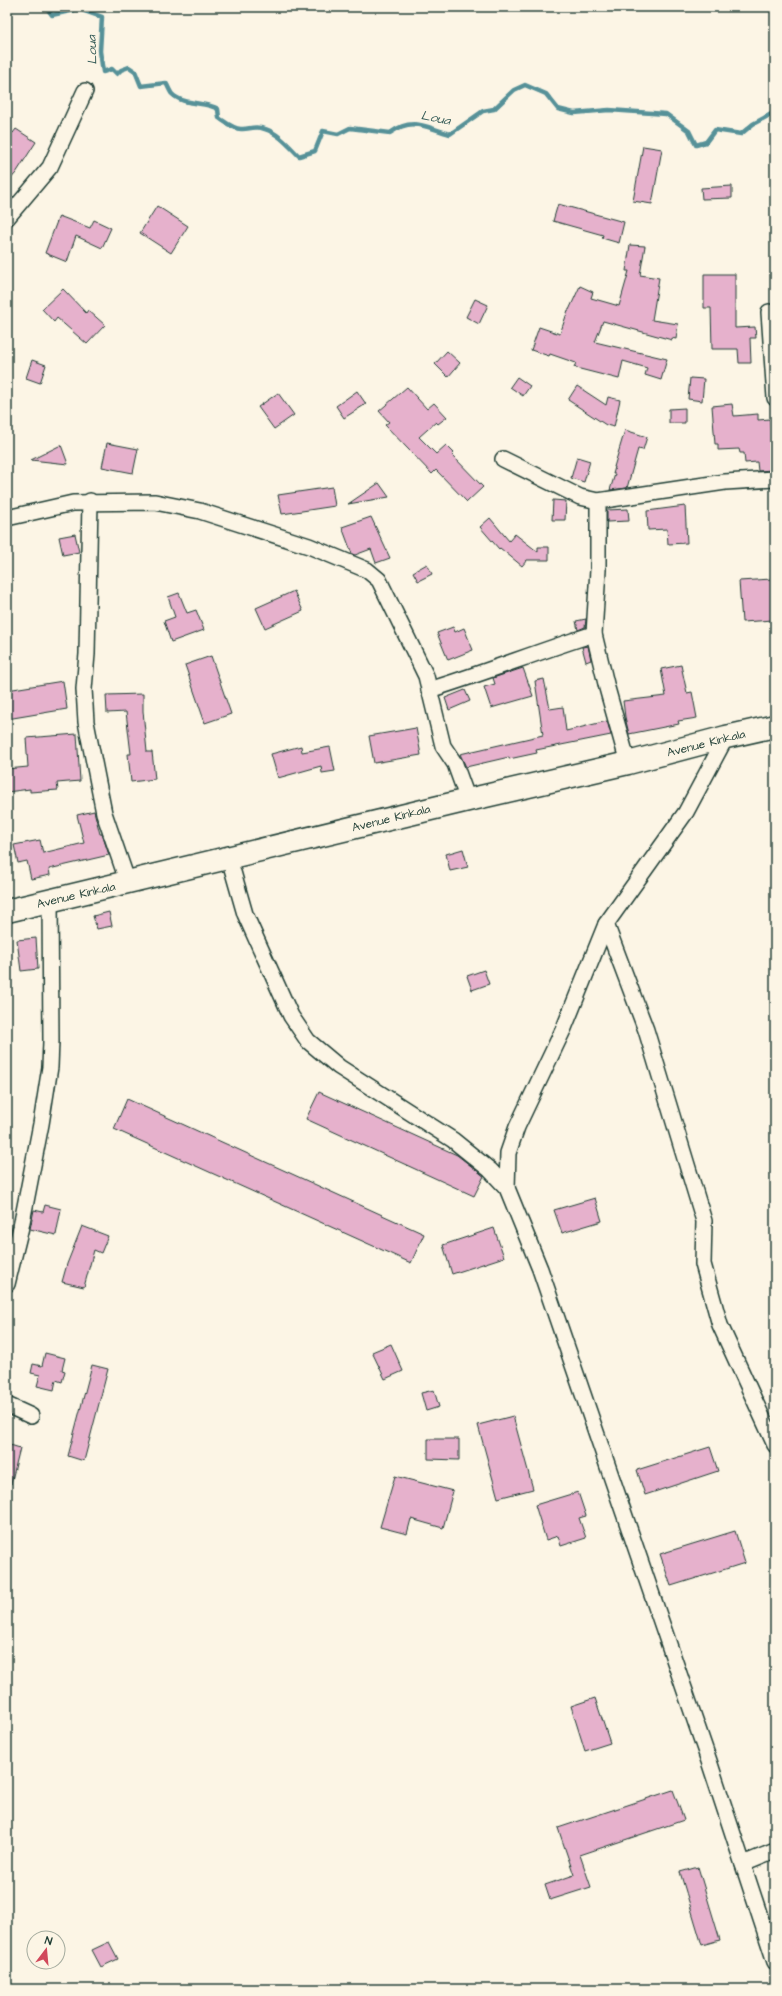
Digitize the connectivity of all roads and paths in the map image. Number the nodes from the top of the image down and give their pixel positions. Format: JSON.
{"nodes":[{"id":1,"x":84,"y":92,"type":"dead end"},
{"id":2,"x":7,"y":218,"type":"edge"},
{"id":3,"x":769,"y":312,"type":"dead end"},
{"id":4,"x":775,"y":398,"type":"edge"},
{"id":5,"x":503,"y":458,"type":"dead end"},
{"id":6,"x":775,"y":479,"type":"edge"},
{"id":7,"x":90,"y":501,"type":"junction"},
{"id":8,"x":598,"y":501,"type":"junction"},
{"id":9,"x":7,"y":518,"type":"edge"},
{"id":10,"x":594,"y":634,"type":"junction"},
{"id":11,"x":429,"y":690,"type":"junction"},
{"id":12,"x":775,"y":726,"type":"edge"},
{"id":13,"x":726,"y":737,"type":"junction"},
{"id":14,"x":628,"y":763,"type":"junction"},
{"id":15,"x":468,"y":800,"type":"junction"},
{"id":16,"x":228,"y":858,"type":"junction"},
{"id":17,"x":128,"y":883,"type":"junction"},
{"id":18,"x":50,"y":900,"type":"junction"},
{"id":19,"x":7,"y":911,"type":"edge"},
{"id":20,"x":606,"y":924,"type":"junction"},
{"id":21,"x":507,"y":1188,"type":"junction"},
{"id":22,"x":7,"y":1284,"type":"edge"},
{"id":23,"x":7,"y":1405,"type":"edge"},
{"id":24,"x":31,"y":1416,"type":"dead end"},
{"id":25,"x":775,"y":1445,"type":"edge"},
{"id":26,"x":775,"y":1851,"type":"edge"},
{"id":27,"x":743,"y":1864,"type":"junction"},
{"id":28,"x":775,"y":1962,"type":"edge"}],
"edges":[{"from":1,"to":2,"type":"street"},
{"from":3,"to":4,"type":"street"},
{"from":5,"to":8,"type":"street"},
{"from":6,"to":8,"type":"street"},
{"from":7,"to":9,"type":"street"},
{"from":7,"to":11,"type":"street"},
{"from":7,"to":17,"type":"street"},
{"from":8,"to":10,"type":"street"},
{"from":10,"to":11,"type":"street"},
{"from":10,"to":14,"type":"street"},
{"from":11,"to":15,"type":"street"},
{"from":12,"to":13,"type":"main road","name":"Avenue Kinkala"},
{"from":13,"to":14,"type":"main road","name":"Avenue Kinkala"},
{"from":13,"to":20,"type":"street"},
{"from":14,"to":15,"type":"main road","name":"Avenue Kinkala"},
{"from":15,"to":16,"type":"main road","name":"Avenue Kinkala"},
{"from":16,"to":17,"type":"main road","name":"Avenue Kinkala"},
{"from":16,"to":21,"type":"street"},
{"from":17,"to":18,"type":"main road","name":"Avenue Kinkala"},
{"from":18,"to":19,"type":"main road","name":"Avenue Kinkala"},
{"from":18,"to":22,"type":"street"},
{"from":20,"to":21,"type":"street"},
{"from":20,"to":25,"type":"street"},
{"from":21,"to":27,"type":"street"},
{"from":23,"to":24,"type":"street"},
{"from":26,"to":27,"type":"street"},
{"from":27,"to":28,"type":"street"}]}
